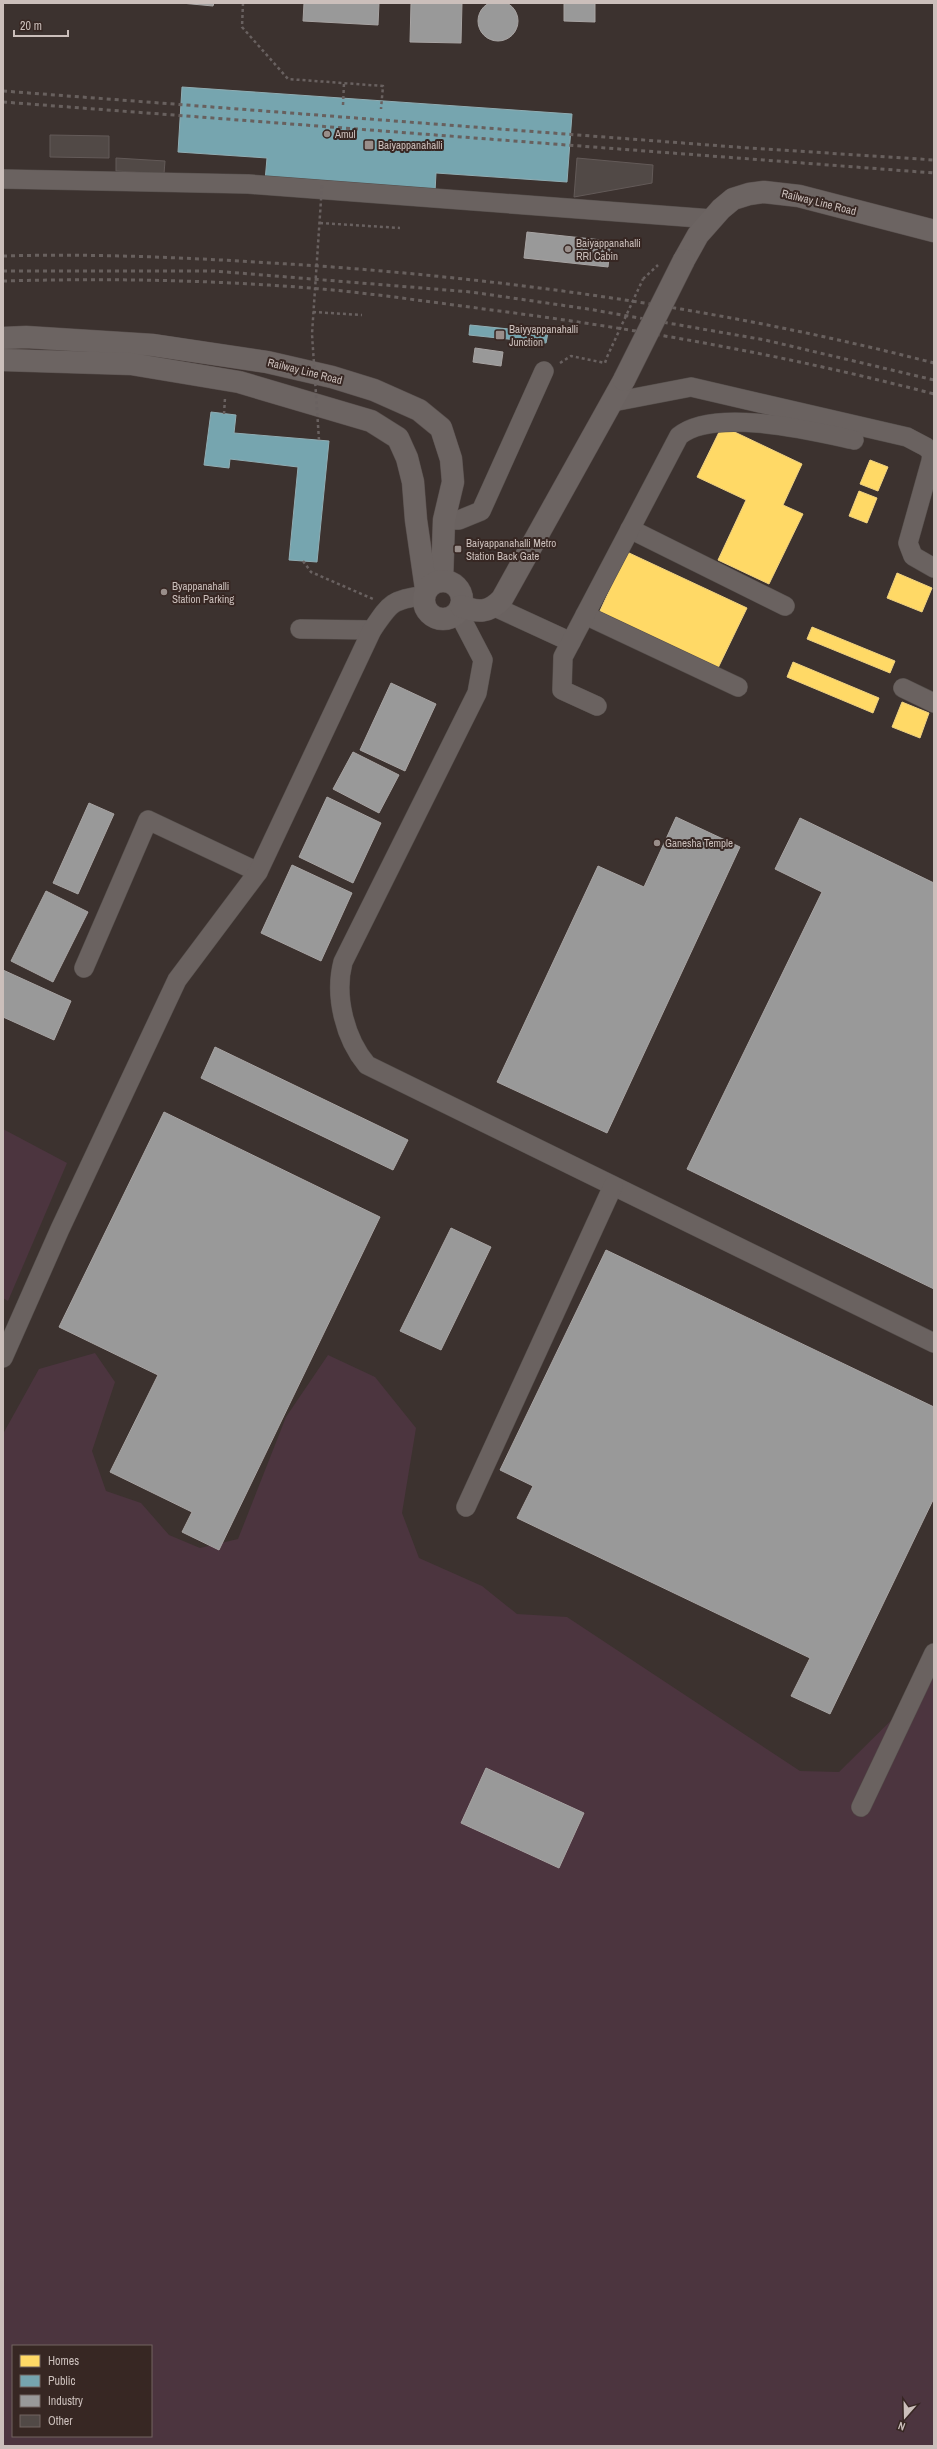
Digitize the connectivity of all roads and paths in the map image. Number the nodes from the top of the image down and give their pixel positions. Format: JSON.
{"nodes":[{"id":1,"x":243,"y":3,"type":"edge"},
{"id":2,"x":344,"y":83,"type":"junction"},
{"id":3,"x":343,"y":105,"type":"dead end"},
{"id":4,"x":381,"y":109,"type":"dead end"},
{"id":5,"x":3,"y":179,"type":"edge"},
{"id":6,"x":322,"y":185,"type":"dead end"},
{"id":7,"x":712,"y":219,"type":"junction"},
{"id":8,"x":320,"y":223,"type":"junction"},
{"id":9,"x":400,"y":228,"type":"dead end"},
{"id":10,"x":934,"y":231,"type":"edge"},
{"id":11,"x":643,"y":279,"type":"dead end"},
{"id":12,"x":313,"y":312,"type":"junction"},
{"id":13,"x":362,"y":316,"type":"dead end"},
{"id":14,"x":3,"y":338,"type":"edge"},
{"id":15,"x":571,"y":356,"type":"dead end"},
{"id":16,"x":3,"y":360,"type":"edge"},
{"id":17,"x":544,"y":371,"type":"dead end"},
{"id":18,"x":613,"y":402,"type":"junction"},
{"id":19,"x":319,"y":440,"type":"dead end"},
{"id":20,"x":854,"y":440,"type":"dead end"},
{"id":21,"x":444,"y":520,"type":"junction"},
{"id":22,"x":630,"y":529,"type":"junction"},
{"id":23,"x":303,"y":561,"type":"dead end"},
{"id":24,"x":934,"y":568,"type":"edge"},
{"id":25,"x":431,"y":588,"type":"junction"},
{"id":26,"x":388,"y":606,"type":"junction"},
{"id":27,"x":784,"y":606,"type":"dead end"},
{"id":28,"x":495,"y":607,"type":"junction"},
{"id":29,"x":460,"y":609,"type":"junction"},
{"id":30,"x":585,"y":615,"type":"junction"},
{"id":31,"x":300,"y":629,"type":"dead end"},
{"id":32,"x":372,"y":630,"type":"junction"},
{"id":33,"x":571,"y":642,"type":"junction"},
{"id":34,"x":738,"y":687,"type":"dead end"},
{"id":35,"x":903,"y":688,"type":"dead end"},
{"id":36,"x":934,"y":703,"type":"edge"},
{"id":37,"x":597,"y":706,"type":"dead end"},
{"id":38,"x":258,"y":872,"type":"junction"},
{"id":39,"x":84,"y":968,"type":"dead end"},
{"id":40,"x":614,"y":1186,"type":"junction"},
{"id":41,"x":934,"y":1344,"type":"edge"},
{"id":42,"x":3,"y":1358,"type":"edge"},
{"id":43,"x":466,"y":1507,"type":"dead end"},
{"id":44,"x":934,"y":1653,"type":"edge"},
{"id":45,"x":860,"y":1807,"type":"dead end"}],
"edges":[{"from":1,"to":2,"type":"path"},
{"from":2,"to":3,"type":"path"},
{"from":2,"to":4,"type":"path"},
{"from":5,"to":7,"type":"street"},
{"from":6,"to":8,"type":"path","bridge":true},
{"from":7,"to":10,"type":"main road","name":"Railway Line Road"},
{"from":7,"to":18,"type":"main road","name":"Railway Line Road","bridge":true},
{"from":8,"to":9,"type":"path"},
{"from":8,"to":12,"type":"path","bridge":true},
{"from":11,"to":15,"type":"path","bridge":true},
{"from":12,"to":13,"type":"path"},
{"from":12,"to":19,"type":"path","bridge":true},
{"from":14,"to":21,"type":"main road","name":"Railway Line Road"},
{"from":16,"to":25,"type":"main road"},
{"from":17,"to":21,"type":"street"},
{"from":18,"to":24,"type":"street"},
{"from":18,"to":28,"type":"main road"},
{"from":20,"to":22,"type":"street"},
{"from":21,"to":25,"type":"main road","name":"Railway Line Road"},
{"from":22,"to":27,"type":"street"},
{"from":22,"to":30,"type":"street"},
{"from":23,"to":26,"type":"path"},
{"from":25,"to":26,"type":"street"},
{"from":25,"to":29,"type":"main road"},
{"from":25,"to":29,"type":"main road"},
{"from":26,"to":32,"type":"street"},
{"from":28,"to":29,"type":"main road"},
{"from":28,"to":33,"type":"street"},
{"from":29,"to":40,"type":"street"},
{"from":30,"to":33,"type":"street"},
{"from":30,"to":34,"type":"street"},
{"from":31,"to":32,"type":"street"},
{"from":32,"to":38,"type":"street"},
{"from":33,"to":37,"type":"street"},
{"from":35,"to":36,"type":"street"},
{"from":38,"to":39,"type":"street"},
{"from":38,"to":42,"type":"street"},
{"from":40,"to":41,"type":"street"},
{"from":40,"to":43,"type":"street"},
{"from":44,"to":45,"type":"street"}]}
